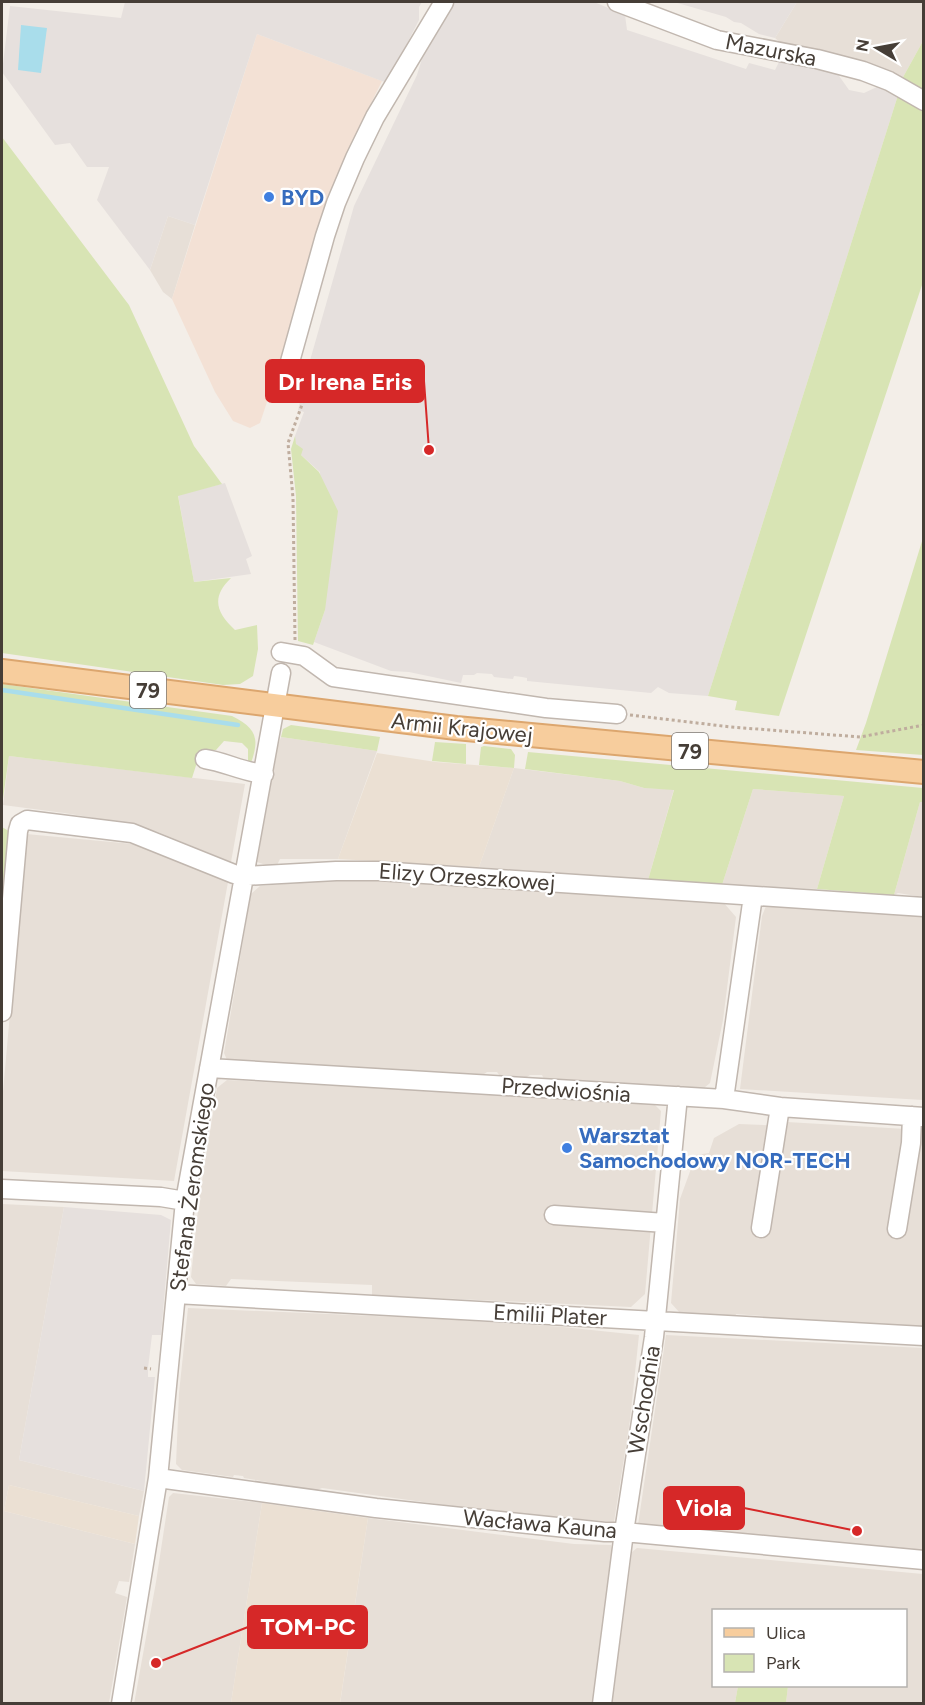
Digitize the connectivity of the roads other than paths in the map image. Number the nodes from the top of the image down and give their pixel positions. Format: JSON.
{"nodes":[{"id":1,"x":444,"y":2,"type":"edge"},
{"id":2,"x":617,"y":2,"type":"edge"},
{"id":3,"x":924,"y":101,"type":"edge"},
{"id":4,"x":286,"y":376,"type":"dead end"},
{"id":5,"x":288,"y":653,"type":"road end"},
{"id":6,"x":2,"y":671,"type":"edge"},
{"id":7,"x":281,"y":673,"type":"dead end"},
{"id":8,"x":274,"y":707,"type":"junction"},
{"id":9,"x":617,"y":714,"type":"road end"},
{"id":10,"x":205,"y":759,"type":"dead end"},
{"id":11,"x":924,"y":772,"type":"edge"},
{"id":12,"x":264,"y":774,"type":"junction"},
{"id":13,"x":244,"y":876,"type":"junction"},
{"id":14,"x":753,"y":896,"type":"junction"},
{"id":15,"x":924,"y":907,"type":"edge"},
{"id":16,"x":2,"y":1012,"type":"edge"},
{"id":17,"x":209,"y":1068,"type":"junction"},
{"id":18,"x":678,"y":1096,"type":"junction"},
{"id":19,"x":724,"y":1099,"type":"junction"},
{"id":20,"x":780,"y":1107,"type":"junction"},
{"id":21,"x":918,"y":1116,"type":"edge"},
{"id":22,"x":2,"y":1189,"type":"edge"},
{"id":23,"x":185,"y":1201,"type":"junction"},
{"id":24,"x":554,"y":1215,"type":"dead end"},
{"id":25,"x":665,"y":1223,"type":"junction"},
{"id":26,"x":761,"y":1228,"type":"dead end"},
{"id":27,"x":897,"y":1229,"type":"dead end"},
{"id":28,"x":176,"y":1294,"type":"junction"},
{"id":29,"x":655,"y":1321,"type":"junction"},
{"id":30,"x":924,"y":1336,"type":"edge"},
{"id":31,"x":158,"y":1478,"type":"junction"},
{"id":32,"x":624,"y":1532,"type":"junction"},
{"id":33,"x":924,"y":1560,"type":"edge"},
{"id":34,"x":121,"y":1704,"type":"edge"},
{"id":35,"x":602,"y":1704,"type":"edge"}],
"edges":[{"from":1,"to":4,"type":"street"},
{"from":2,"to":3,"type":"street","name":"Mazurska"},
{"from":5,"to":9,"type":"street"},
{"from":6,"to":8,"type":"main road","name":"Armii Krajowej","number":"79"},
{"from":7,"to":8,"type":"street","name":"Stefana Żeromskiego"},
{"from":8,"to":11,"type":"main road","name":"Armii Krajowej","number":"79"},
{"from":8,"to":12,"type":"street","name":"Stefana Żeromskiego"},
{"from":10,"to":12,"type":"street"},
{"from":12,"to":13,"type":"street","name":"Stefana Żeromskiego"},
{"from":13,"to":14,"type":"street","name":"Elizy Orzeszkowej"},
{"from":13,"to":16,"type":"street","name":"Elizy Orzeszkowej"},
{"from":13,"to":17,"type":"street","name":"Stefana Żeromskiego"},
{"from":14,"to":15,"type":"street","name":"Elizy Orzeszkowej"},
{"from":14,"to":19,"type":"street"},
{"from":17,"to":18,"type":"street","name":"Przedwiośnia"},
{"from":17,"to":23,"type":"street","name":"Stefana Żeromskiego"},
{"from":18,"to":19,"type":"street","name":"Przedwiośnia"},
{"from":18,"to":25,"type":"street","name":"Wschodnia"},
{"from":19,"to":20,"type":"street","name":"Przedwiośnia"},
{"from":20,"to":21,"type":"street","name":"Przedwiośnia"},
{"from":20,"to":26,"type":"street"},
{"from":21,"to":27,"type":"street"},
{"from":22,"to":23,"type":"street"},
{"from":23,"to":28,"type":"street","name":"Stefana Żeromskiego"},
{"from":24,"to":25,"type":"street"},
{"from":25,"to":29,"type":"street","name":"Wschodnia"},
{"from":28,"to":29,"type":"street","name":"Emilii Plater"},
{"from":28,"to":31,"type":"street","name":"Stefana Żeromskiego"},
{"from":29,"to":30,"type":"street","name":"Emilii Plater"},
{"from":29,"to":32,"type":"street","name":"Wschodnia"},
{"from":31,"to":32,"type":"street","name":"Wacława Kauna"},
{"from":31,"to":34,"type":"street","name":"Stefana Żeromskiego"},
{"from":32,"to":33,"type":"street","name":"Wacława Kauna"},
{"from":32,"to":35,"type":"street","name":"Wschodnia"}]}
